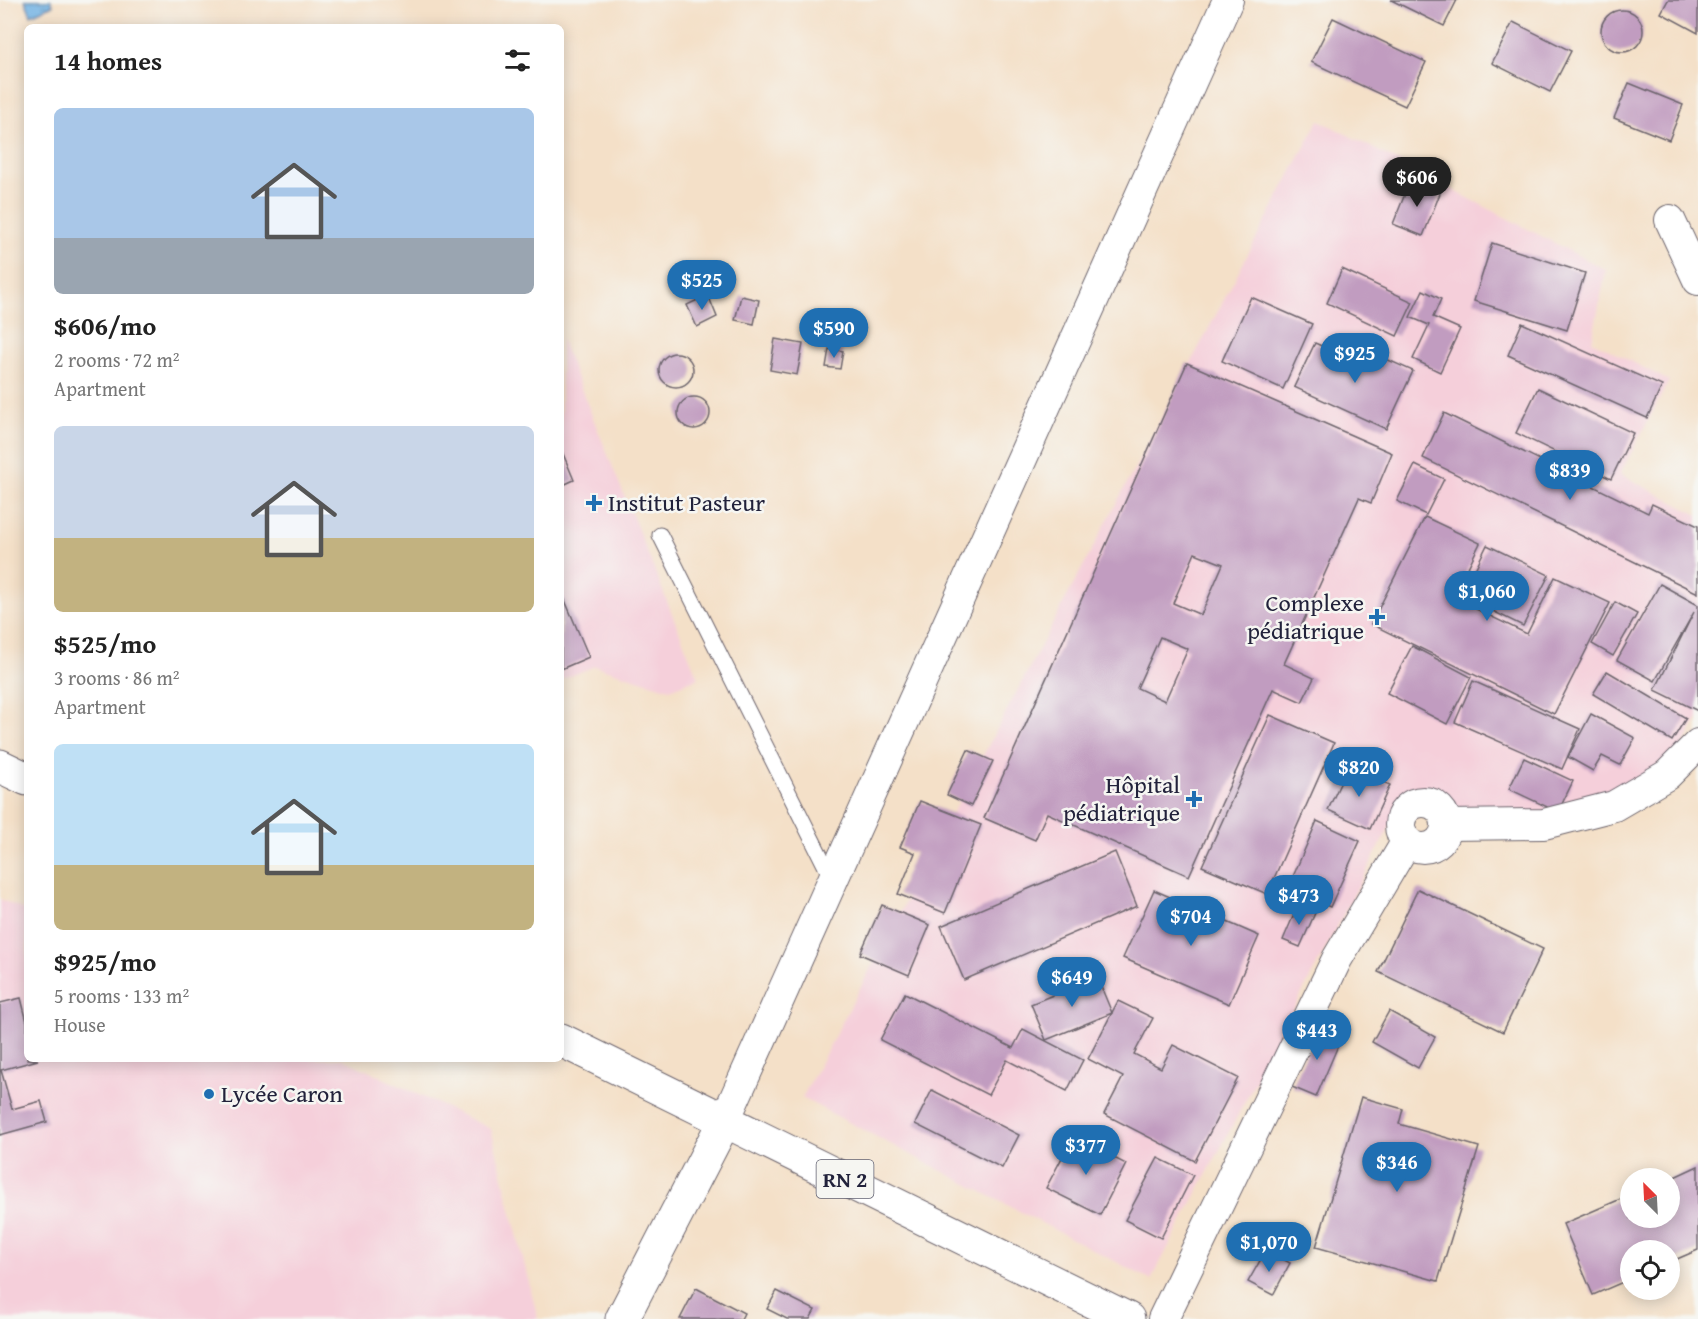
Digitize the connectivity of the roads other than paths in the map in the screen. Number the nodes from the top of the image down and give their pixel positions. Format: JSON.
{"nodes":[{"id":1,"x":1228,"y":0,"type":"edge"},
{"id":2,"x":1670,"y":220,"type":"dead end"},
{"id":3,"x":1698,"y":280,"type":"edge"},
{"id":4,"x":660,"y":535,"type":"dead end"},
{"id":5,"x":1698,"y":744,"type":"edge"},
{"id":6,"x":0,"y":766,"type":"edge"},
{"id":7,"x":24,"y":778,"type":"edge"},
{"id":8,"x":832,"y":881,"type":"junction"},
{"id":9,"x":564,"y":1041,"type":"edge"},
{"id":10,"x":725,"y":1120,"type":"junction"},
{"id":11,"x":622,"y":1319,"type":"edge"},
{"id":12,"x":1128,"y":1319,"type":"edge"},
{"id":13,"x":1164,"y":1319,"type":"edge"}],
"edges":[{"from":1,"to":8,"type":"street"},
{"from":2,"to":3,"type":"street"},
{"from":4,"to":8,"type":"lane"},
{"from":5,"to":13,"type":"street"},
{"from":6,"to":7,"type":"main road"},
{"from":8,"to":10,"type":"street"},
{"from":9,"to":10,"type":"main road","number":"RN 2"},
{"from":10,"to":11,"type":"main road"},
{"from":10,"to":12,"type":"main road","number":"RN 2"}]}
